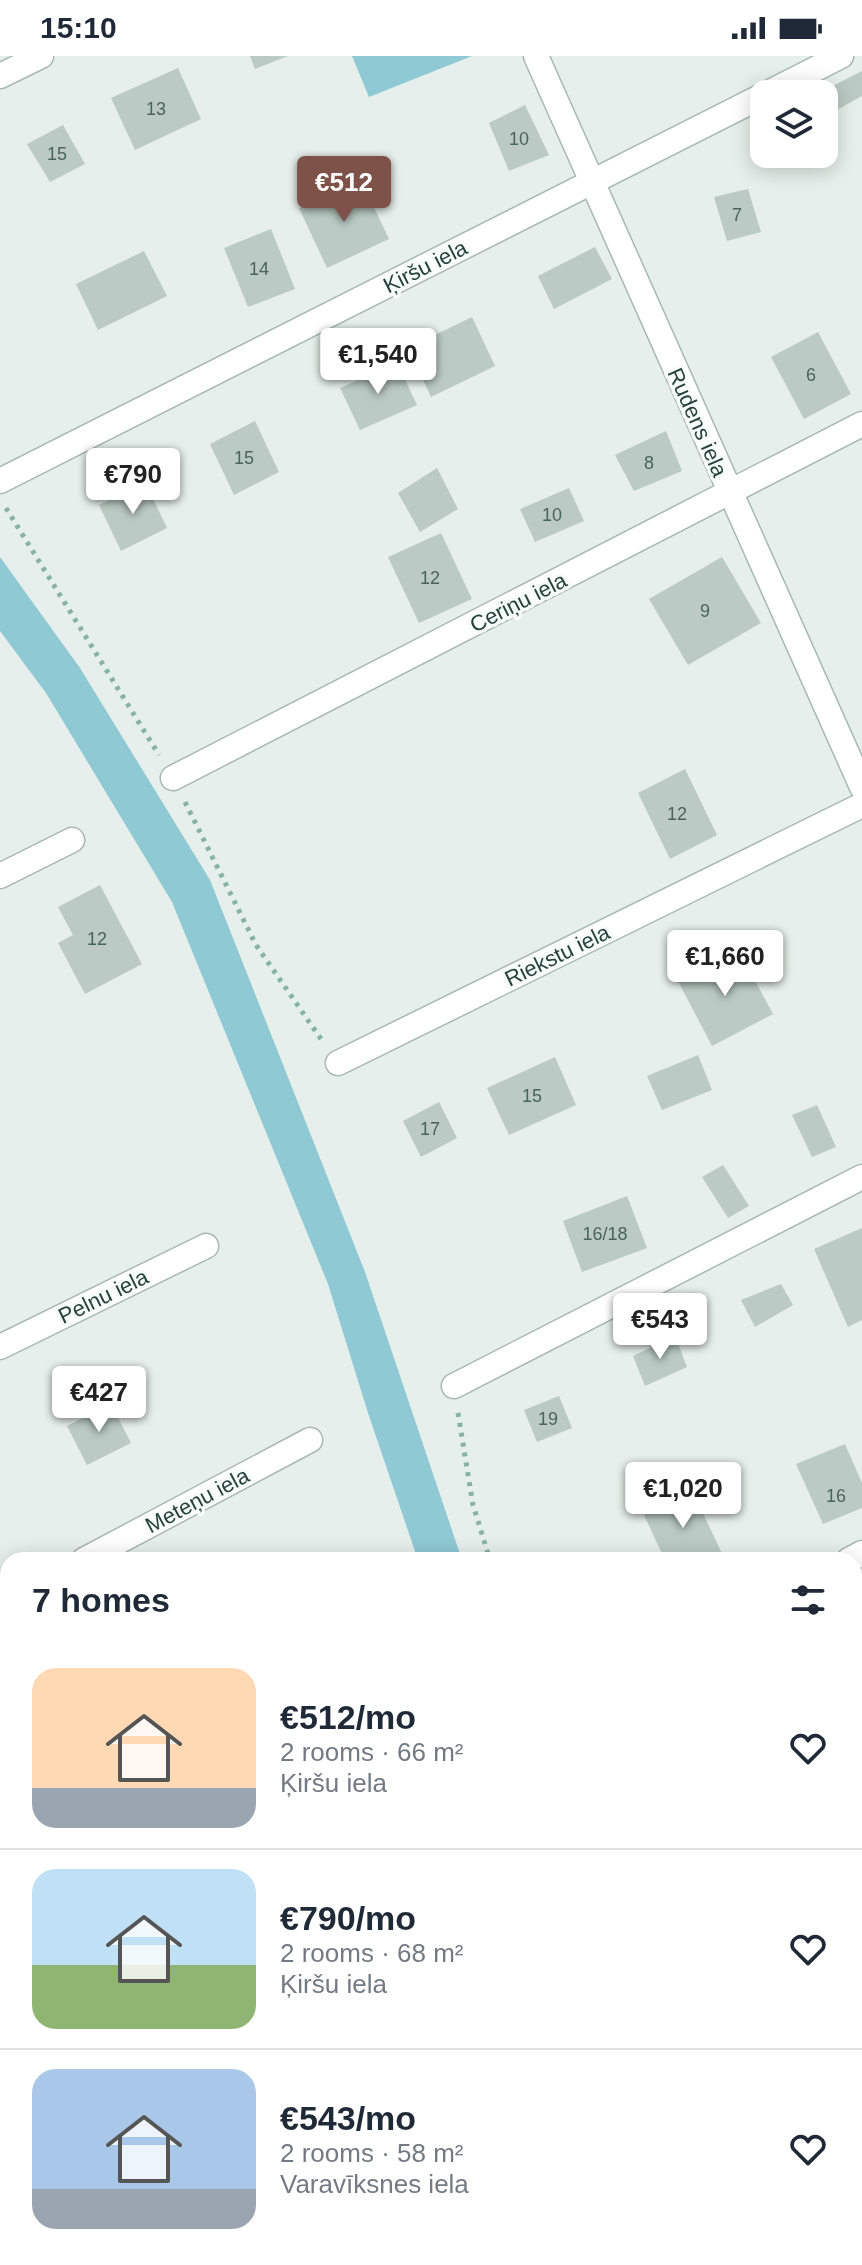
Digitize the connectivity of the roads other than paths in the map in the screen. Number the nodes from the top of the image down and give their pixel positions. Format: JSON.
{"nodes":[{"id":1,"x":41,"y":56,"type":"edge"},
{"id":2,"x":536,"y":56,"type":"edge"},
{"id":3,"x":841,"y":56,"type":"edge"},
{"id":4,"x":0,"y":76,"type":"edge"},
{"id":5,"x":793,"y":80,"type":"edge"},
{"id":6,"x":750,"y":102,"type":"edge"},
{"id":7,"x":591,"y":182,"type":"junction"},
{"id":8,"x":862,"y":424,"type":"edge"},
{"id":9,"x":0,"y":481,"type":"edge"},
{"id":10,"x":731,"y":493,"type":"junction"},
{"id":11,"x":173,"y":778,"type":"dead end"},
{"id":12,"x":862,"y":787,"type":"edge"},
{"id":13,"x":862,"y":805,"type":"edge"},
{"id":14,"x":72,"y":840,"type":"dead end"},
{"id":15,"x":0,"y":876,"type":"edge"},
{"id":16,"x":338,"y":1063,"type":"dead end"},
{"id":17,"x":862,"y":1177,"type":"edge"},
{"id":18,"x":206,"y":1246,"type":"dead end"},
{"id":19,"x":0,"y":1347,"type":"edge"},
{"id":20,"x":454,"y":1386,"type":"road end"},
{"id":21,"x":310,"y":1440,"type":"dead end"},
{"id":22,"x":99,"y":1552,"type":"edge"}],
"edges":[{"from":1,"to":4,"type":"street"},
{"from":2,"to":7,"type":"street","name":"Rudens iela"},
{"from":3,"to":5,"type":"street","name":"Ķiršu iela"},
{"from":6,"to":7,"type":"street","name":"Ķiršu iela"},
{"from":7,"to":9,"type":"street","name":"Ķiršu iela"},
{"from":7,"to":10,"type":"street","name":"Rudens iela"},
{"from":8,"to":10,"type":"street","name":"Ceriņu iela"},
{"from":10,"to":11,"type":"street","name":"Ceriņu iela"},
{"from":10,"to":12,"type":"street","name":"Rudens iela"},
{"from":13,"to":16,"type":"street","name":"Riekstu iela"},
{"from":14,"to":15,"type":"street"},
{"from":17,"to":20,"type":"street"},
{"from":18,"to":19,"type":"street","name":"Pelnu iela"},
{"from":21,"to":22,"type":"street","name":"Meteņu iela"}]}
